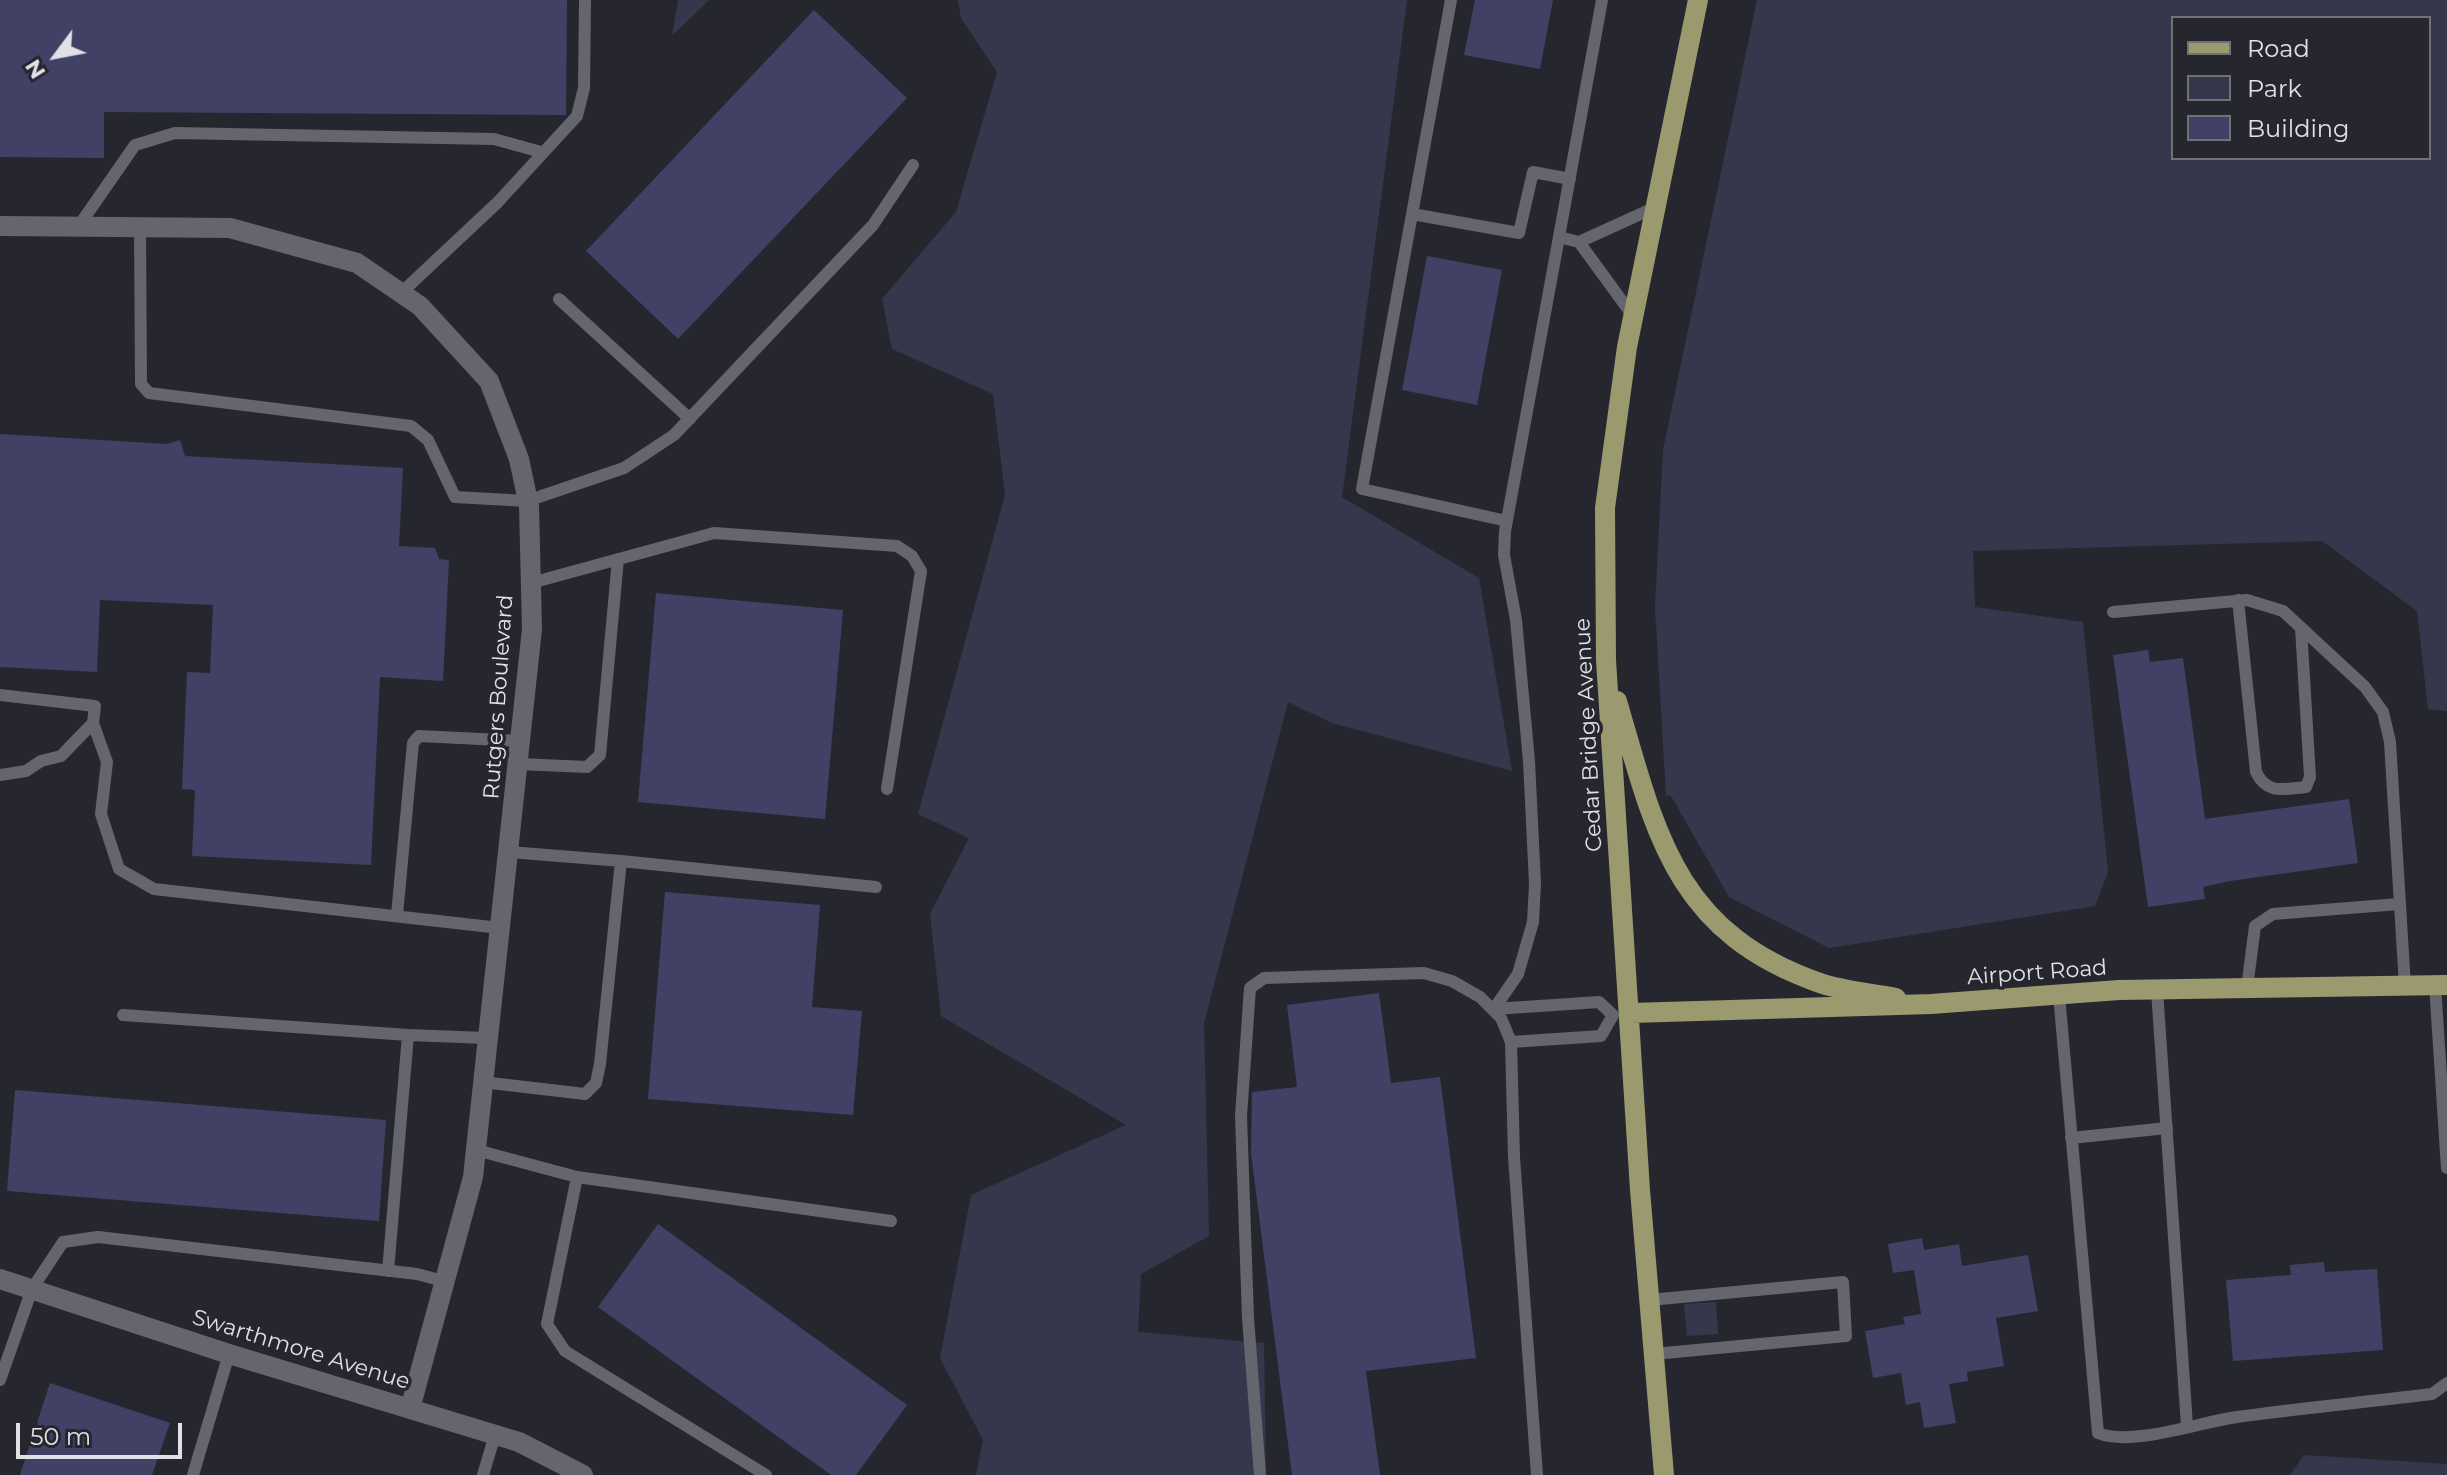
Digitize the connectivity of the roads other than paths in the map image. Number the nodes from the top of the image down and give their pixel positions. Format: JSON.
{"nodes":[{"id":1,"x":585,"y":0,"type":"edge"},
{"id":2,"x":1451,"y":0,"type":"edge"},
{"id":3,"x":1602,"y":0,"type":"edge"},
{"id":4,"x":1698,"y":0,"type":"edge"},
{"id":5,"x":541,"y":152,"type":"junction"},
{"id":6,"x":913,"y":165,"type":"dead end"},
{"id":7,"x":1570,"y":179,"type":"junction"},
{"id":8,"x":1656,"y":207,"type":"junction"},
{"id":9,"x":1412,"y":214,"type":"junction"},
{"id":10,"x":0,"y":226,"type":"edge"},
{"id":11,"x":78,"y":227,"type":"junction"},
{"id":12,"x":140,"y":227,"type":"junction"},
{"id":13,"x":1559,"y":237,"type":"junction"},
{"id":14,"x":1579,"y":242,"type":"junction"},
{"id":15,"x":401,"y":293,"type":"junction"},
{"id":16,"x":559,"y":299,"type":"dead end"},
{"id":17,"x":1633,"y":316,"type":"junction"},
{"id":18,"x":690,"y":419,"type":"junction"},
{"id":19,"x":527,"y":501,"type":"junction"},
{"id":20,"x":1507,"y":521,"type":"junction"},
{"id":21,"x":618,"y":559,"type":"junction"},
{"id":22,"x":531,"y":583,"type":"junction"},
{"id":23,"x":2238,"y":600,"type":"junction"},
{"id":24,"x":2113,"y":612,"type":"dead end"},
{"id":25,"x":2301,"y":628,"type":"junction"},
{"id":26,"x":1606,"y":660,"type":"junction"},
{"id":27,"x":0,"y":695,"type":"edge"},
{"id":28,"x":93,"y":723,"type":"junction"},
{"id":29,"x":521,"y":741,"type":"junction"},
{"id":30,"x":519,"y":764,"type":"junction"},
{"id":31,"x":0,"y":775,"type":"edge"},
{"id":32,"x":887,"y":789,"type":"dead end"},
{"id":33,"x":510,"y":852,"type":"junction"},
{"id":34,"x":621,"y":861,"type":"junction"},
{"id":35,"x":876,"y":887,"type":"dead end"},
{"id":36,"x":2399,"y":904,"type":"junction"},
{"id":37,"x":397,"y":915,"type":"junction"},
{"id":38,"x":500,"y":928,"type":"junction"},
{"id":39,"x":2441,"y":985,"type":"edge"},
{"id":40,"x":2405,"y":986,"type":"junction"},
{"id":41,"x":2247,"y":988,"type":"junction"},
{"id":42,"x":2157,"y":990,"type":"junction"},
{"id":43,"x":2059,"y":995,"type":"junction"},
{"id":44,"x":1931,"y":1004,"type":"junction"},
{"id":45,"x":1494,"y":1009,"type":"junction"},
{"id":46,"x":1622,"y":1014,"type":"junction"},
{"id":47,"x":123,"y":1015,"type":"dead end"},
{"id":48,"x":408,"y":1035,"type":"junction"},
{"id":49,"x":486,"y":1038,"type":"junction"},
{"id":50,"x":1511,"y":1042,"type":"junction"},
{"id":51,"x":482,"y":1082,"type":"junction"},
{"id":52,"x":2167,"y":1128,"type":"junction"},
{"id":53,"x":2071,"y":1138,"type":"junction"},
{"id":54,"x":476,"y":1150,"type":"junction"},
{"id":55,"x":2447,"y":1168,"type":"edge"},
{"id":56,"x":577,"y":1177,"type":"junction"},
{"id":57,"x":891,"y":1221,"type":"dead end"},
{"id":58,"x":388,"y":1271,"type":"junction"},
{"id":59,"x":0,"y":1279,"type":"edge"},
{"id":60,"x":447,"y":1282,"type":"junction"},
{"id":61,"x":32,"y":1289,"type":"junction"},
{"id":62,"x":1649,"y":1300,"type":"junction"},
{"id":63,"x":229,"y":1354,"type":"junction"},
{"id":64,"x":1654,"y":1354,"type":"junction"},
{"id":65,"x":0,"y":1380,"type":"edge"},
{"id":66,"x":2447,"y":1383,"type":"edge"},
{"id":67,"x":410,"y":1409,"type":"junction"},
{"id":68,"x":2187,"y":1426,"type":"junction"},
{"id":69,"x":495,"y":1435,"type":"junction"},
{"id":70,"x":193,"y":1475,"type":"edge"},
{"id":71,"x":483,"y":1475,"type":"edge"},
{"id":72,"x":583,"y":1475,"type":"edge"},
{"id":73,"x":766,"y":1475,"type":"edge"},
{"id":74,"x":1260,"y":1475,"type":"edge"},
{"id":75,"x":1537,"y":1475,"type":"edge"},
{"id":76,"x":1664,"y":1475,"type":"edge"}],
"edges":[{"from":1,"to":5,"type":"lane"},
{"from":2,"to":9,"type":"lane"},
{"from":3,"to":7,"type":"lane"},
{"from":4,"to":8,"type":"main road","name":"Cedar Bridge Avenue"},
{"from":5,"to":11,"type":"lane"},
{"from":5,"to":15,"type":"lane"},
{"from":6,"to":18,"type":"lane"},
{"from":7,"to":9,"type":"lane"},
{"from":7,"to":13,"type":"lane"},
{"from":8,"to":14,"type":"lane"},
{"from":8,"to":17,"type":"main road","name":"Cedar Bridge Avenue"},
{"from":9,"to":20,"type":"lane"},
{"from":10,"to":11,"type":"street","name":"Rutgers Boulevard"},
{"from":11,"to":12,"type":"street","name":"Rutgers Boulevard"},
{"from":12,"to":15,"type":"street","name":"Rutgers Boulevard"},
{"from":12,"to":19,"type":"lane"},
{"from":13,"to":14,"type":"lane"},
{"from":13,"to":20,"type":"lane"},
{"from":14,"to":17,"type":"lane"},
{"from":15,"to":19,"type":"street","name":"Rutgers Boulevard"},
{"from":16,"to":18,"type":"lane"},
{"from":17,"to":26,"type":"main road","name":"Cedar Bridge Avenue"},
{"from":18,"to":19,"type":"lane"},
{"from":19,"to":22,"type":"street","name":"Rutgers Boulevard"},
{"from":20,"to":45,"type":"lane"},
{"from":21,"to":22,"type":"lane"},
{"from":21,"to":30,"type":"lane"},
{"from":21,"to":32,"type":"lane"},
{"from":22,"to":29,"type":"street","name":"Rutgers Boulevard"},
{"from":23,"to":24,"type":"lane"},
{"from":23,"to":25,"type":"lane"},
{"from":23,"to":25,"type":"lane"},
{"from":25,"to":36,"type":"lane"},
{"from":26,"to":44,"type":"main road"},
{"from":26,"to":46,"type":"main road","name":"Cedar Bridge Avenue"},
{"from":27,"to":28,"type":"lane"},
{"from":28,"to":31,"type":"lane"},
{"from":28,"to":37,"type":"lane"},
{"from":29,"to":30,"type":"street","name":"Rutgers Boulevard"},
{"from":29,"to":37,"type":"lane"},
{"from":30,"to":33,"type":"street","name":"Rutgers Boulevard"},
{"from":33,"to":34,"type":"lane"},
{"from":33,"to":38,"type":"street","name":"Rutgers Boulevard"},
{"from":34,"to":35,"type":"lane"},
{"from":34,"to":51,"type":"lane"},
{"from":36,"to":40,"type":"lane"},
{"from":36,"to":41,"type":"lane"},
{"from":37,"to":38,"type":"lane"},
{"from":38,"to":49,"type":"street","name":"Rutgers Boulevard"},
{"from":39,"to":40,"type":"main road","name":"Airport Road"},
{"from":39,"to":55,"type":"lane"},
{"from":40,"to":41,"type":"main road","name":"Airport Road"},
{"from":41,"to":42,"type":"main road","name":"Airport Road"},
{"from":42,"to":43,"type":"main road","name":"Airport Road"},
{"from":42,"to":52,"type":"lane"},
{"from":43,"to":44,"type":"main road","name":"Airport Road"},
{"from":43,"to":53,"type":"lane"},
{"from":44,"to":46,"type":"main road","name":"Airport Road"},
{"from":45,"to":46,"type":"lane"},
{"from":45,"to":50,"type":"lane"},
{"from":45,"to":74,"type":"lane"},
{"from":46,"to":50,"type":"lane"},
{"from":46,"to":62,"type":"main road","name":"Cedar Bridge Avenue"},
{"from":47,"to":48,"type":"lane"},
{"from":48,"to":49,"type":"lane"},
{"from":48,"to":58,"type":"lane"},
{"from":49,"to":51,"type":"street","name":"Rutgers Boulevard"},
{"from":50,"to":75,"type":"lane"},
{"from":51,"to":54,"type":"street","name":"Rutgers Boulevard"},
{"from":52,"to":53,"type":"lane"},
{"from":52,"to":68,"type":"lane"},
{"from":53,"to":68,"type":"lane"},
{"from":54,"to":56,"type":"lane"},
{"from":54,"to":60,"type":"street","name":"Rutgers Boulevard"},
{"from":56,"to":57,"type":"lane"},
{"from":56,"to":73,"type":"lane"},
{"from":58,"to":60,"type":"lane"},
{"from":58,"to":61,"type":"lane"},
{"from":59,"to":61,"type":"street","name":"Swarthmore Avenue"},
{"from":60,"to":67,"type":"street","name":"Rutgers Boulevard"},
{"from":61,"to":63,"type":"street","name":"Swarthmore Avenue"},
{"from":61,"to":65,"type":"lane"},
{"from":62,"to":64,"type":"main road","name":"Cedar Bridge Avenue"},
{"from":62,"to":64,"type":"lane"},
{"from":63,"to":67,"type":"street","name":"Swarthmore Avenue"},
{"from":63,"to":70,"type":"lane"},
{"from":64,"to":76,"type":"main road","name":"Cedar Bridge Avenue"},
{"from":66,"to":68,"type":"lane"},
{"from":67,"to":69,"type":"street","name":"Swarthmore Avenue"},
{"from":69,"to":71,"type":"lane"},
{"from":69,"to":72,"type":"street","name":"Swarthmore Avenue"}]}
